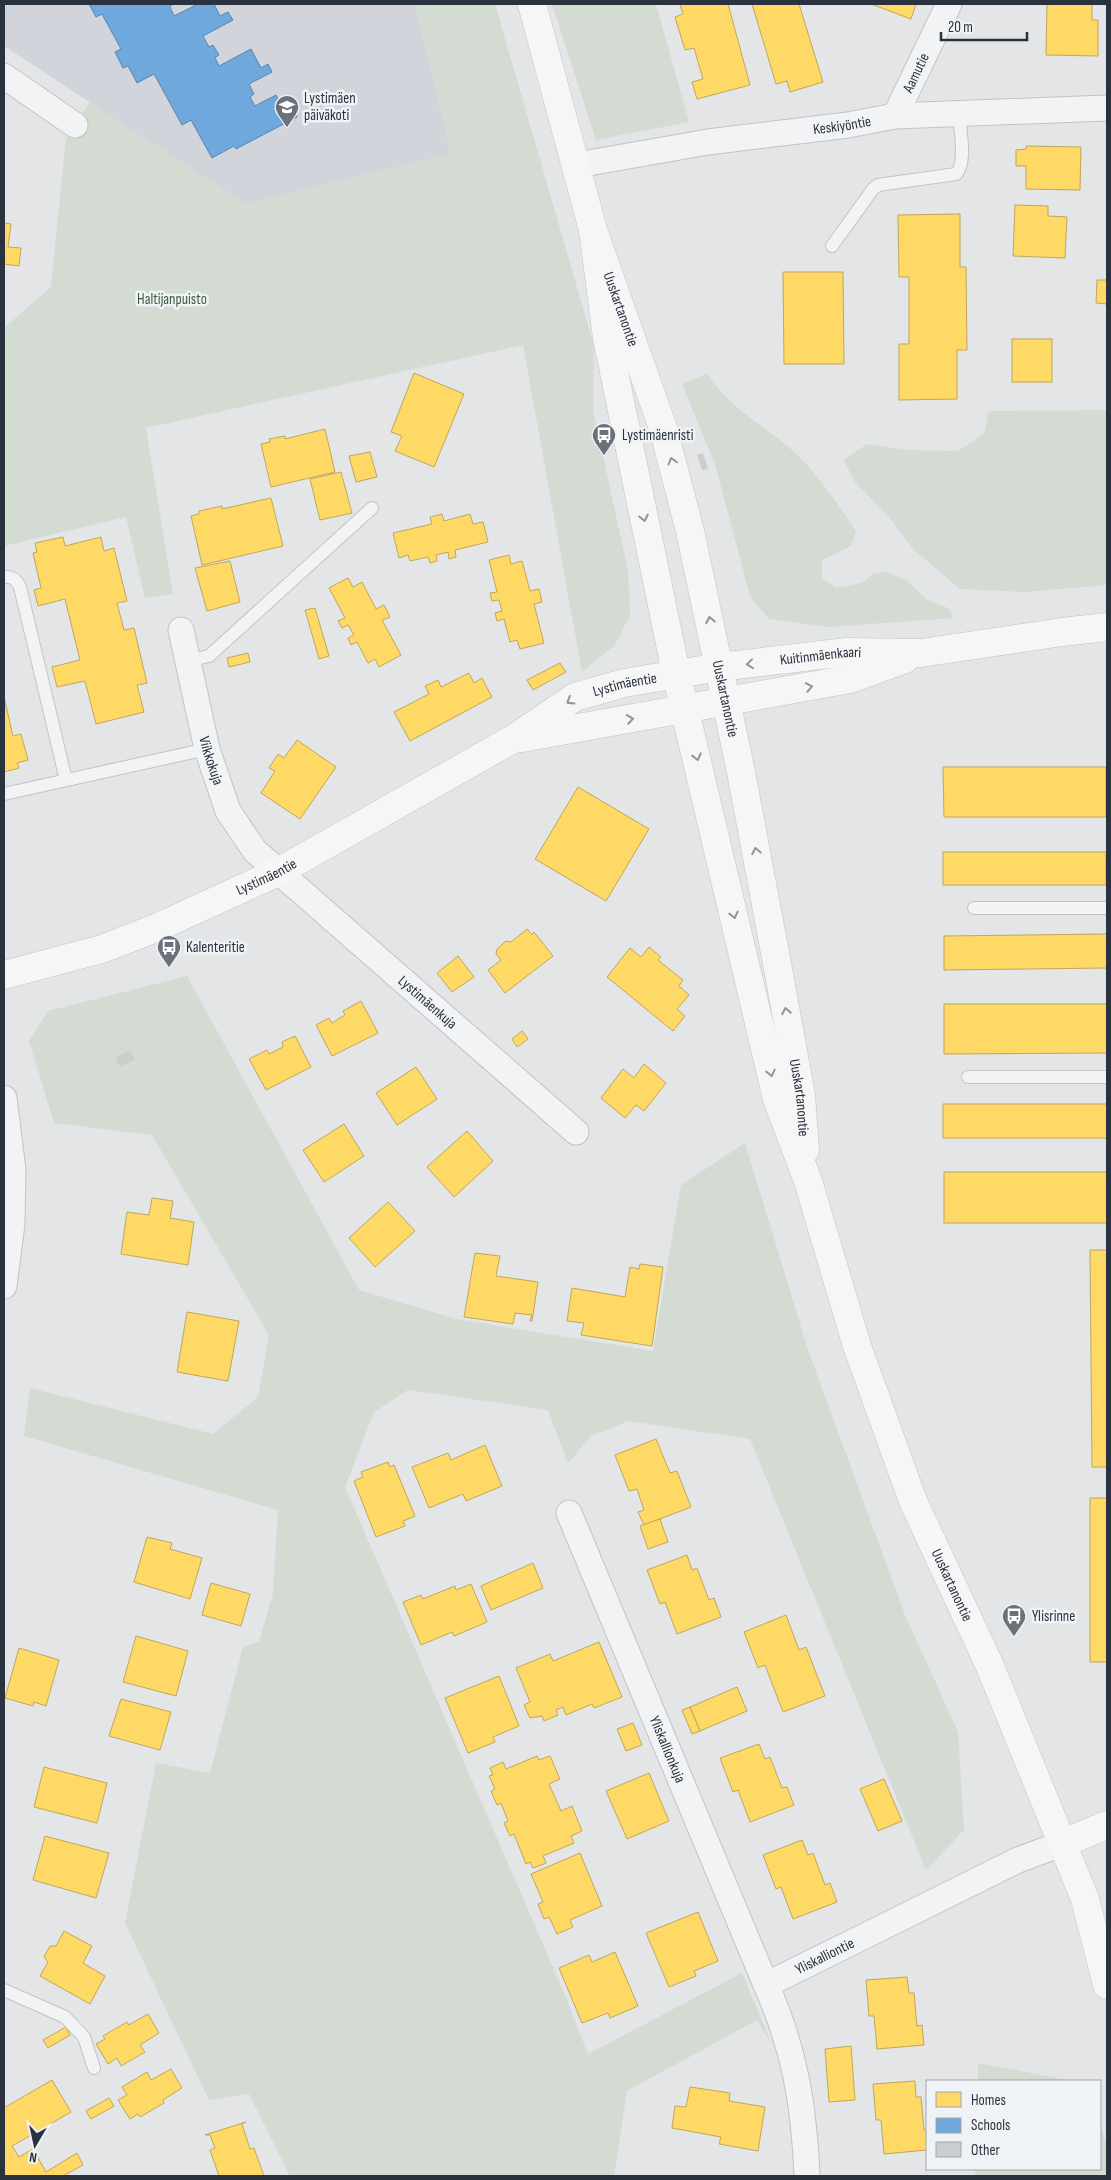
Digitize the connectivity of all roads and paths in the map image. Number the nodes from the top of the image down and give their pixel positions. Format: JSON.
{"nodes":[{"id":1,"x":532,"y":4,"type":"edge"},
{"id":2,"x":949,"y":4,"type":"edge"},
{"id":3,"x":4,"y":76,"type":"edge"},
{"id":4,"x":1107,"y":108,"type":"edge"},
{"id":5,"x":959,"y":114,"type":"junction"},
{"id":6,"x":895,"y":116,"type":"junction"},
{"id":7,"x":75,"y":125,"type":"dead end"},
{"id":8,"x":577,"y":165,"type":"junction"},
{"id":9,"x":593,"y":230,"type":"junction"},
{"id":10,"x":832,"y":246,"type":"dead end"},
{"id":11,"x":372,"y":508,"type":"dead end"},
{"id":12,"x":4,"y":577,"type":"edge"},
{"id":13,"x":1107,"y":628,"type":"edge"},
{"id":14,"x":181,"y":630,"type":"dead end"},
{"id":15,"x":921,"y":653,"type":"junction"},
{"id":16,"x":187,"y":661,"type":"junction"},
{"id":17,"x":719,"y":667,"type":"junction"},
{"id":18,"x":676,"y":673,"type":"junction"},
{"id":19,"x":727,"y":702,"type":"junction"},
{"id":20,"x":685,"y":710,"type":"junction"},
{"id":21,"x":513,"y":740,"type":"junction"},
{"id":22,"x":207,"y":749,"type":"junction"},
{"id":23,"x":66,"y":780,"type":"junction"},
{"id":24,"x":4,"y":794,"type":"edge"},
{"id":25,"x":278,"y":872,"type":"junction"},
{"id":26,"x":974,"y":908,"type":"dead end"},
{"id":27,"x":1107,"y":908,"type":"edge"},
{"id":28,"x":4,"y":975,"type":"edge"},
{"id":29,"x":968,"y":1077,"type":"dead end"},
{"id":30,"x":1107,"y":1077,"type":"edge"},
{"id":31,"x":4,"y":1098,"type":"edge"},
{"id":32,"x":576,"y":1132,"type":"dead end"},
{"id":33,"x":808,"y":1181,"type":"junction"},
{"id":34,"x":4,"y":1286,"type":"edge"},
{"id":35,"x":569,"y":1514,"type":"dead end"},
{"id":36,"x":1107,"y":1825,"type":"edge"},
{"id":37,"x":1061,"y":1844,"type":"junction"},
{"id":38,"x":766,"y":1985,"type":"junction"},
{"id":39,"x":1107,"y":1985,"type":"edge"},
{"id":40,"x":4,"y":1990,"type":"edge"},
{"id":41,"x":94,"y":2068,"type":"dead end"},
{"id":42,"x":807,"y":2176,"type":"edge"}],
"edges":[{"from":1,"to":8,"type":"main road","name":"Uuskartanontie"},
{"from":2,"to":6,"type":"street","name":"Aamutie"},
{"from":3,"to":7,"type":"street"},
{"from":4,"to":5,"type":"street","name":"Keskiyöntie"},
{"from":5,"to":6,"type":"street","name":"Keskiyöntie"},
{"from":5,"to":10,"type":"lane"},
{"from":6,"to":8,"type":"street","name":"Keskiyöntie"},
{"from":8,"to":9,"type":"main road","name":"Uuskartanontie"},
{"from":17,"to":9,"type":"main road","name":"Uuskartanontie","one_way":true},
{"from":9,"to":18,"type":"main road","name":"Uuskartanontie","one_way":true},
{"from":11,"to":16,"type":"lane"},
{"from":12,"to":23,"type":"lane"},
{"from":13,"to":15,"type":"main road","name":"Kuitinmäenkaari"},
{"from":14,"to":16,"type":"street","name":"Viikkokuja"},
{"from":15,"to":17,"type":"main road","name":"Kuitinmäenkaari","one_way":true},
{"from":19,"to":15,"type":"main road","name":"Kuitinmäenkaari","one_way":true},
{"from":16,"to":22,"type":"street","name":"Viikkokuja"},
{"from":17,"to":18,"type":"main road","name":"Lystimäentie"},
{"from":17,"to":19,"type":"main road","name":"Uuskartanontie"},
{"from":18,"to":20,"type":"main road","name":"Uuskartanontie"},
{"from":18,"to":21,"type":"main road","name":"Lystimäentie","one_way":true},
{"from":19,"to":20,"type":"main road","name":"Lystimäentie"},
{"from":33,"to":19,"type":"main road","name":"Uuskartanontie","one_way":true},
{"from":21,"to":20,"type":"main road","name":"Lystimäentie","one_way":true},
{"from":20,"to":33,"type":"main road","name":"Uuskartanontie","one_way":true},
{"from":21,"to":25,"type":"main road","name":"Lystimäentie"},
{"from":22,"to":23,"type":"lane"},
{"from":22,"to":25,"type":"street","name":"Viikkokuja"},
{"from":23,"to":24,"type":"lane"},
{"from":25,"to":28,"type":"main road","name":"Lystimäentie"},
{"from":25,"to":32,"type":"street","name":"Lystimäenkuja"},
{"from":26,"to":27,"type":"lane"},
{"from":29,"to":30,"type":"lane"},
{"from":31,"to":34,"type":"street"},
{"from":33,"to":37,"type":"main road","name":"Uuskartanontie"},
{"from":35,"to":38,"type":"street","name":"Yliskallionkuja"},
{"from":36,"to":37,"type":"main road"},
{"from":37,"to":38,"type":"street","name":"Yliskalliontie"},
{"from":37,"to":39,"type":"main road","name":"Uuskartanontie"},
{"from":38,"to":42,"type":"street"},
{"from":40,"to":41,"type":"lane"}]}
